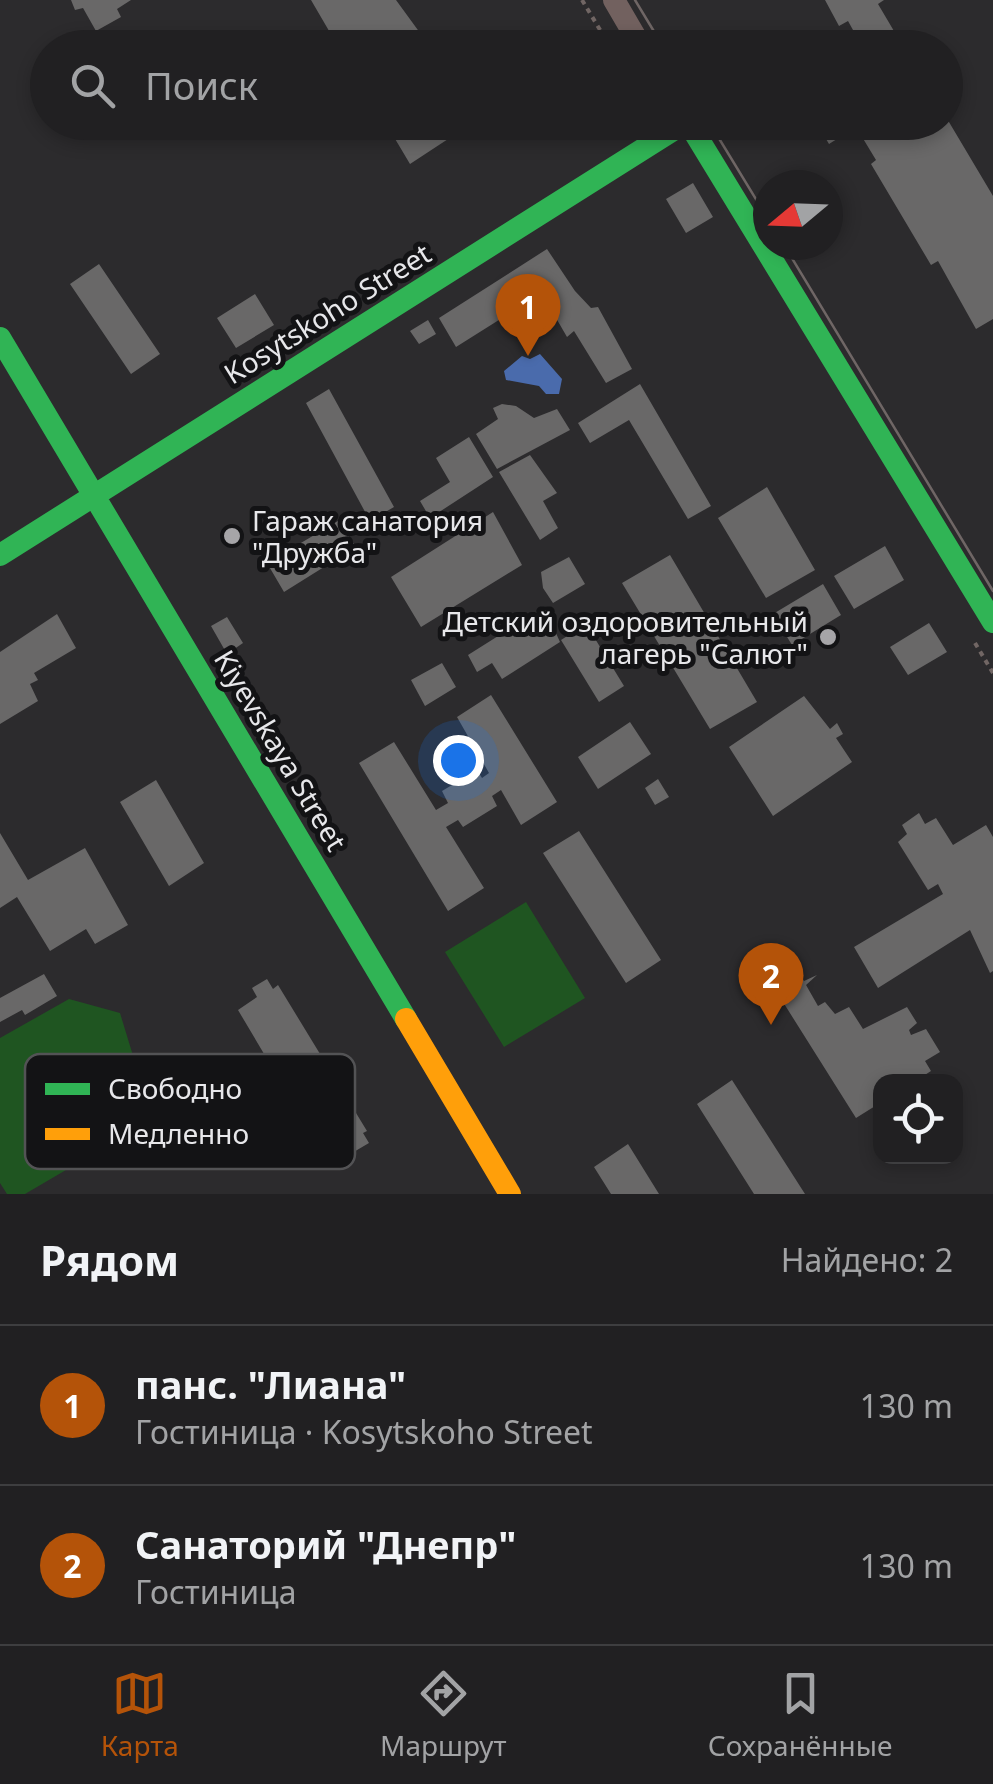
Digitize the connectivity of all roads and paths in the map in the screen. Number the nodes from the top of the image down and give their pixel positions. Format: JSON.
{"nodes":[{"id":1,"x":582,"y":0,"type":"edge"},
{"id":2,"x":614,"y":0,"type":"edge"},
{"id":3,"x":600,"y":30,"type":"edge"},
{"id":4,"x":632,"y":30,"type":"edge"},
{"id":5,"x":659,"y":140,"type":"edge"},
{"id":6,"x":698,"y":140,"type":"edge"},
{"id":7,"x":0,"y":338,"type":"edge"},
{"id":8,"x":95,"y":496,"type":"junction"},
{"id":9,"x":0,"y":555,"type":"edge"},
{"id":10,"x":993,"y":622,"type":"edge"},
{"id":11,"x":510,"y":1194,"type":"edge"}],
"edges":[{"from":1,"to":3,"type":"path"},
{"from":2,"to":4,"type":"street"},
{"from":5,"to":8,"type":"street","name":"Kosytskoho Street"},
{"from":6,"to":10,"type":"street"},
{"from":7,"to":8,"type":"street","name":"Kiyevskaya Street"},
{"from":8,"to":9,"type":"street","name":"Kosytskoho Street"},
{"from":8,"to":11,"type":"street","name":"Kiyevskaya Street"}]}
